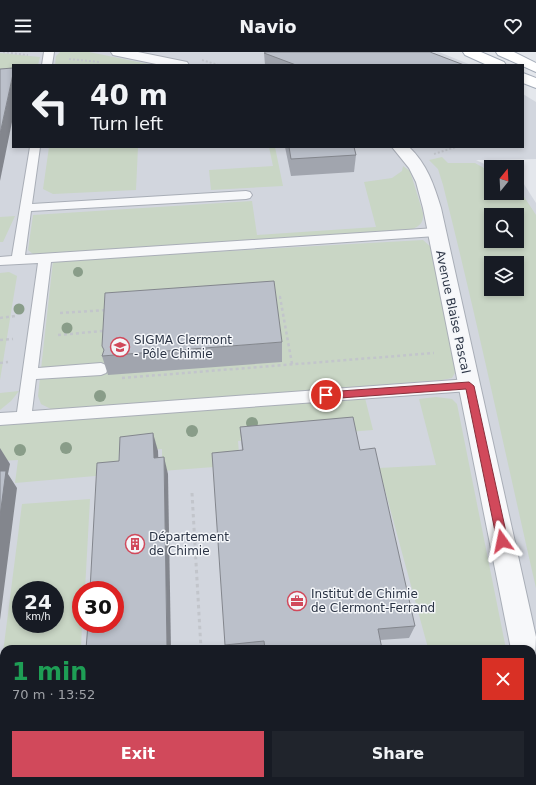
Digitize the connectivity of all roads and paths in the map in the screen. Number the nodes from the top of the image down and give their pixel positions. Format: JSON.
{"nodes":[{"id":1,"x":3,"y":52,"type":"edge"},
{"id":2,"x":118,"y":52,"type":"edge"},
{"id":3,"x":470,"y":52,"type":"edge"},
{"id":4,"x":503,"y":52,"type":"edge"},
{"id":5,"x":48,"y":58,"type":"edge"},
{"id":6,"x":102,"y":62,"type":"dead end"},
{"id":7,"x":177,"y":64,"type":"edge"},
{"id":8,"x":497,"y":64,"type":"edge"},
{"id":9,"x":536,"y":68,"type":"edge"},
{"id":10,"x":524,"y":78,"type":"edge"},
{"id":11,"x":536,"y":84,"type":"edge"},
{"id":12,"x":35,"y":148,"type":"edge"},
{"id":13,"x":401,"y":148,"type":"edge"},
{"id":14,"x":246,"y":195,"type":"dead end"},
{"id":15,"x":26,"y":208,"type":"junction"},
{"id":16,"x":436,"y":232,"type":"junction"},
{"id":17,"x":45,"y":258,"type":"junction"},
{"id":18,"x":18,"y":260,"type":"junction"},
{"id":19,"x":0,"y":261,"type":"edge"},
{"id":20,"x":273,"y":297,"type":"edge"},
{"id":21,"x":112,"y":309,"type":"edge"},
{"id":22,"x":104,"y":310,"type":"junction"},
{"id":23,"x":37,"y":315,"type":"junction"},
{"id":24,"x":11,"y":317,"type":"dead end"},
{"id":25,"x":104,"y":317,"type":"edge"},
{"id":26,"x":0,"y":318,"type":"edge"},
{"id":27,"x":103,"y":324,"type":"edge"},
{"id":28,"x":34,"y":337,"type":"junction"},
{"id":29,"x":7,"y":339,"type":"dead end"},
{"id":30,"x":0,"y":340,"type":"edge"},
{"id":31,"x":434,"y":353,"type":"dead end"},
{"id":32,"x":292,"y":364,"type":"junction"},
{"id":33,"x":101,"y":369,"type":"joint"},
{"id":34,"x":29,"y":374,"type":"junction"},
{"id":35,"x":469,"y":386,"type":"junction"},
{"id":36,"x":24,"y":416,"type":"junction"},
{"id":37,"x":0,"y":419,"type":"edge"},
{"id":38,"x":192,"y":493,"type":"dead end"},
{"id":39,"x":201,"y":645,"type":"edge"},
{"id":40,"x":524,"y":645,"type":"edge"}],
"edges":[{"from":1,"to":5,"type":"path"},
{"from":2,"to":7,"type":"street"},
{"from":3,"to":8,"type":"main road"},
{"from":4,"to":9,"type":"main road"},
{"from":5,"to":6,"type":"path"},
{"from":10,"to":11,"type":"main road"},
{"from":12,"to":15,"type":"lane"},
{"from":13,"to":16,"type":"street","name":"Avenue Blaise Pascal"},
{"from":14,"to":15,"type":"lane"},
{"from":15,"to":18,"type":"lane"},
{"from":16,"to":17,"type":"lane"},
{"from":16,"to":35,"type":"street","name":"Avenue Blaise Pascal"},
{"from":17,"to":18,"type":"lane"},
{"from":17,"to":23,"type":"lane"},
{"from":18,"to":19,"type":"lane"},
{"from":20,"to":32,"type":"path"},
{"from":21,"to":22,"type":"path"},
{"from":22,"to":23,"type":"path"},
{"from":22,"to":25,"type":"path"},
{"from":23,"to":28,"type":"lane"},
{"from":24,"to":26,"type":"path"},
{"from":27,"to":28,"type":"path"},
{"from":28,"to":34,"type":"lane"},
{"from":29,"to":30,"type":"path"},
{"from":31,"to":32,"type":"path"},
{"from":32,"to":33,"type":"path"},
{"from":33,"to":34,"type":"lane"},
{"from":34,"to":36,"type":"lane"},
{"from":35,"to":36,"type":"lane"},
{"from":35,"to":40,"type":"street","name":"Avenue Blaise Pascal"},
{"from":36,"to":37,"type":"lane"},
{"from":38,"to":39,"type":"path"}]}
